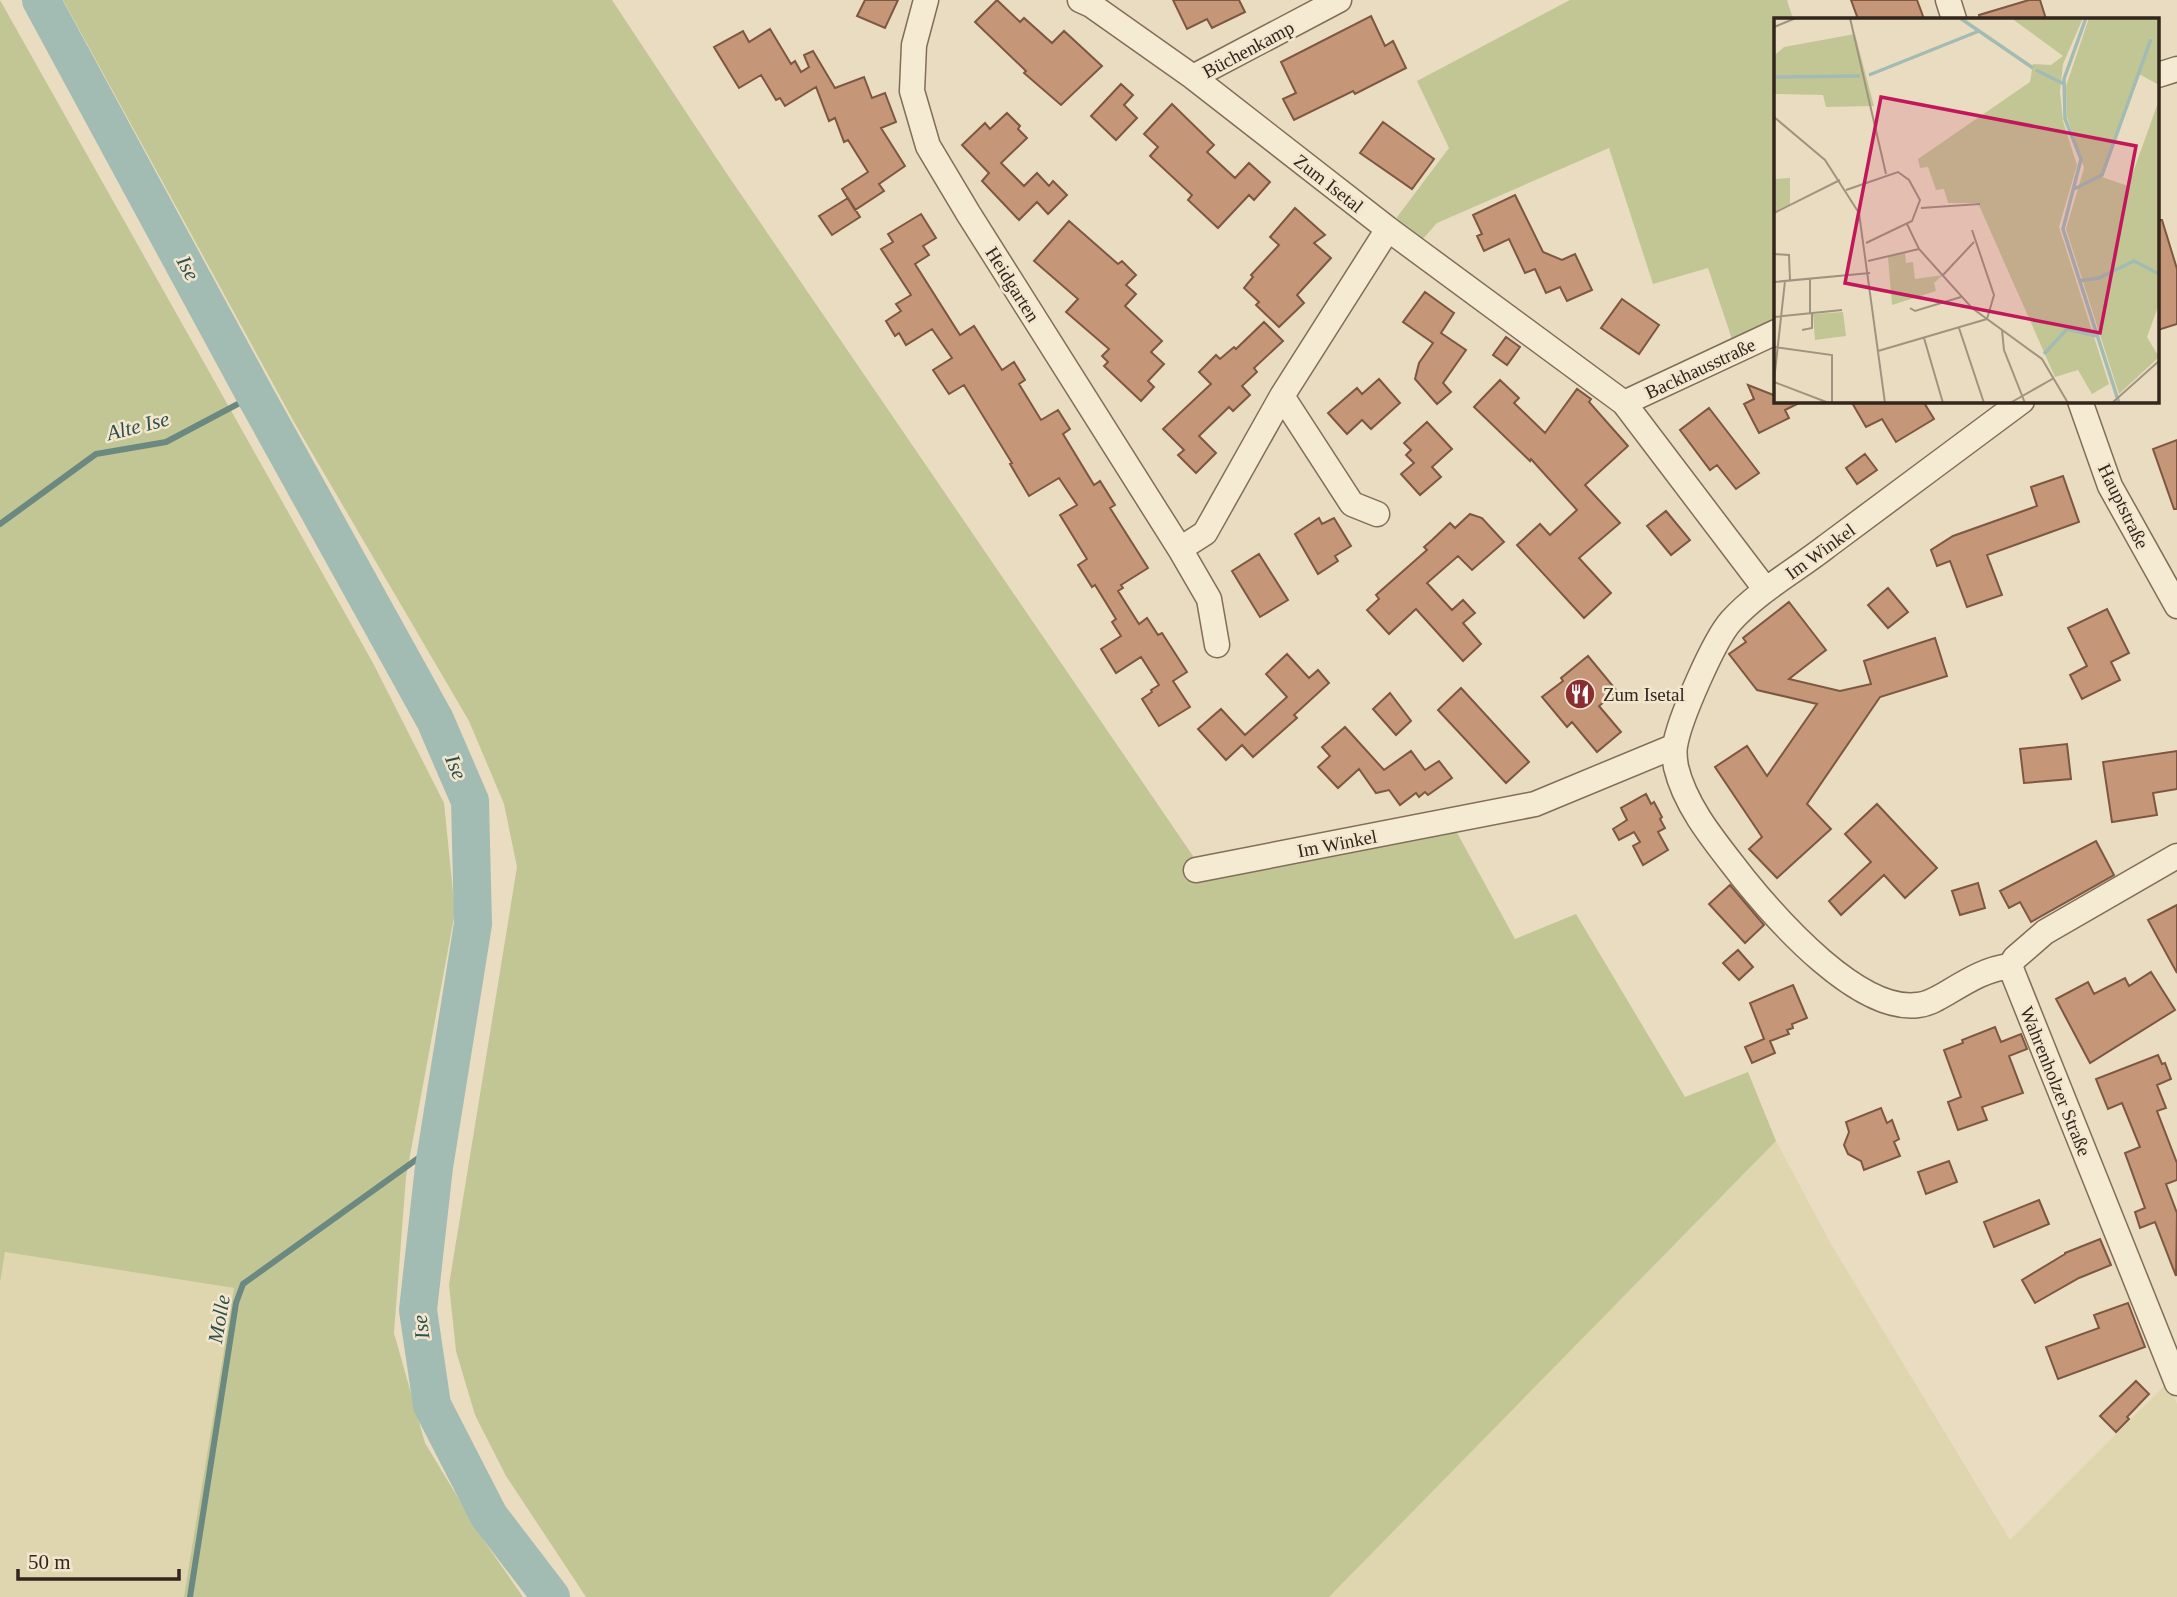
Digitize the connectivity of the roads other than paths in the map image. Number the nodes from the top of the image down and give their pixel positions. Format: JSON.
{"nodes":[{"id":1,"x":926,"y":0,"type":"edge"},
{"id":2,"x":1080,"y":0,"type":"edge"},
{"id":3,"x":1339,"y":0,"type":"edge"},
{"id":4,"x":1948,"y":0,"type":"edge"},
{"id":5,"x":1954,"y":18,"type":"edge"},
{"id":6,"x":2177,"y":69,"type":"edge"},
{"id":7,"x":2160,"y":74,"type":"edge"},
{"id":8,"x":1193,"y":77,"type":"junction"},
{"id":9,"x":1388,"y":229,"type":"junction"},
{"id":10,"x":1774,"y":333,"type":"edge"},
{"id":11,"x":1282,"y":396,"type":"junction"},
{"id":12,"x":2021,"y":402,"type":"edge"},
{"id":13,"x":2080,"y":402,"type":"edge"},
{"id":14,"x":1625,"y":403,"type":"junction"},
{"id":15,"x":1377,"y":514,"type":"dead end"},
{"id":16,"x":1180,"y":549,"type":"junction"},
{"id":17,"x":1766,"y":590,"type":"junction"},
{"id":18,"x":2177,"y":606,"type":"edge"},
{"id":19,"x":1217,"y":645,"type":"dead end"},
{"id":20,"x":1675,"y":746,"type":"junction"},
{"id":21,"x":2177,"y":856,"type":"edge"},
{"id":22,"x":1196,"y":870,"type":"dead end"},
{"id":23,"x":2010,"y":966,"type":"junction"},
{"id":24,"x":2177,"y":1383,"type":"edge"}],
"edges":[{"from":1,"to":16,"type":"street","name":"Heidgarten"},
{"from":2,"to":8,"type":"street","name":"Zum Isetal"},
{"from":3,"to":8,"type":"street","name":"Büchenkamp"},
{"from":4,"to":5,"type":"street"},
{"from":6,"to":7,"type":"street"},
{"from":8,"to":9,"type":"street","name":"Zum Isetal"},
{"from":9,"to":11,"type":"street"},
{"from":9,"to":14,"type":"street","name":"Zum Isetal"},
{"from":10,"to":14,"type":"street","name":"Backhausstraße"},
{"from":11,"to":15,"type":"street"},
{"from":11,"to":16,"type":"street"},
{"from":12,"to":17,"type":"street","name":"Im Winkel"},
{"from":13,"to":18,"type":"street","name":"Hauptstraße"},
{"from":14,"to":17,"type":"street","name":"Zum Isetal"},
{"from":16,"to":19,"type":"street","name":"Heidgarten"},
{"from":17,"to":20,"type":"street","name":"Im Winkel"},
{"from":20,"to":22,"type":"street","name":"Im Winkel"},
{"from":20,"to":23,"type":"street","name":"Im Winkel"},
{"from":21,"to":23,"type":"street"},
{"from":23,"to":24,"type":"street","name":"Wahrenholzer Straße"}]}
